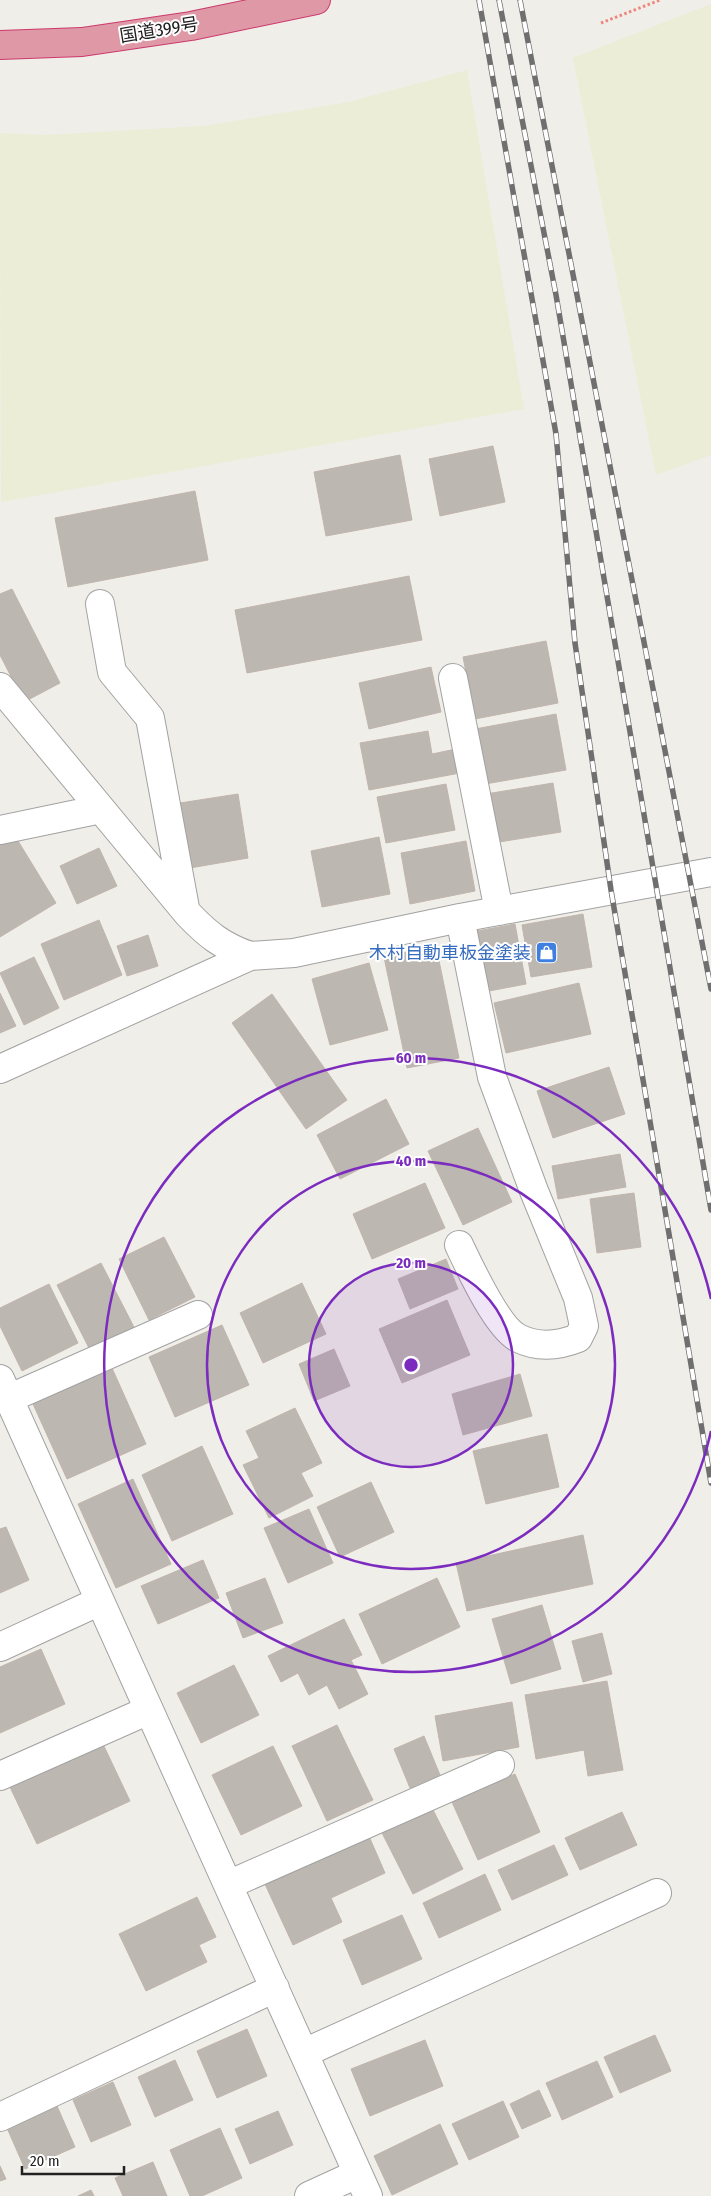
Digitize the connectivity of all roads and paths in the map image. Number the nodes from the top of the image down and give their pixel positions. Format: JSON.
{"nodes":[{"id":1,"x":316,"y":0,"type":"edge"},
{"id":2,"x":660,"y":0,"type":"edge"},
{"id":3,"x":601,"y":22,"type":"dead end"},
{"id":4,"x":0,"y":45,"type":"edge"},
{"id":5,"x":100,"y":604,"type":"dead end"},
{"id":6,"x":453,"y":678,"type":"dead end"},
{"id":7,"x":0,"y":687,"type":"edge"},
{"id":8,"x":101,"y":809,"type":"junction"},
{"id":9,"x":0,"y":830,"type":"edge"},
{"id":10,"x":711,"y":872,"type":"edge"},
{"id":11,"x":185,"y":911,"type":"junction"},
{"id":12,"x":499,"y":911,"type":"junction"},
{"id":13,"x":460,"y":918,"type":"junction"},
{"id":14,"x":250,"y":956,"type":"junction"},
{"id":15,"x":0,"y":1069,"type":"edge"},
{"id":16,"x":459,"y":1245,"type":"dead end"},
{"id":17,"x":198,"y":1315,"type":"dead end"},
{"id":18,"x":5,"y":1398,"type":"edge"},
{"id":19,"x":100,"y":1601,"type":"junction"},
{"id":20,"x":0,"y":1647,"type":"edge"},
{"id":21,"x":149,"y":1710,"type":"junction"},
{"id":22,"x":500,"y":1765,"type":"dead end"},
{"id":23,"x":0,"y":1776,"type":"edge"},
{"id":24,"x":228,"y":1885,"type":"junction"},
{"id":25,"x":657,"y":1893,"type":"dead end"},
{"id":26,"x":275,"y":1988,"type":"junction"},
{"id":27,"x":304,"y":2054,"type":"junction"},
{"id":28,"x":0,"y":2117,"type":"edge"},
{"id":29,"x":362,"y":2185,"type":"edge"},
{"id":30,"x":309,"y":2196,"type":"edge"}],
"edges":[{"from":1,"to":4,"type":"highway","name":"国道399号"},
{"from":2,"to":3,"type":"path"},
{"from":5,"to":11,"type":"street"},
{"from":6,"to":12,"type":"street"},
{"from":7,"to":8,"type":"street"},
{"from":8,"to":9,"type":"street"},
{"from":8,"to":11,"type":"street"},
{"from":10,"to":12,"type":"street"},
{"from":11,"to":14,"type":"street"},
{"from":12,"to":13,"type":"street"},
{"from":13,"to":14,"type":"street"},
{"from":13,"to":16,"type":"street"},
{"from":14,"to":15,"type":"street"},
{"from":17,"to":18,"type":"street"},
{"from":18,"to":19,"type":"street"},
{"from":19,"to":20,"type":"street"},
{"from":19,"to":21,"type":"street"},
{"from":21,"to":23,"type":"street"},
{"from":21,"to":24,"type":"street"},
{"from":22,"to":24,"type":"street"},
{"from":24,"to":26,"type":"street"},
{"from":25,"to":27,"type":"street"},
{"from":26,"to":27,"type":"street"},
{"from":26,"to":28,"type":"street"},
{"from":27,"to":29,"type":"street"},
{"from":29,"to":30,"type":"street"}]}
